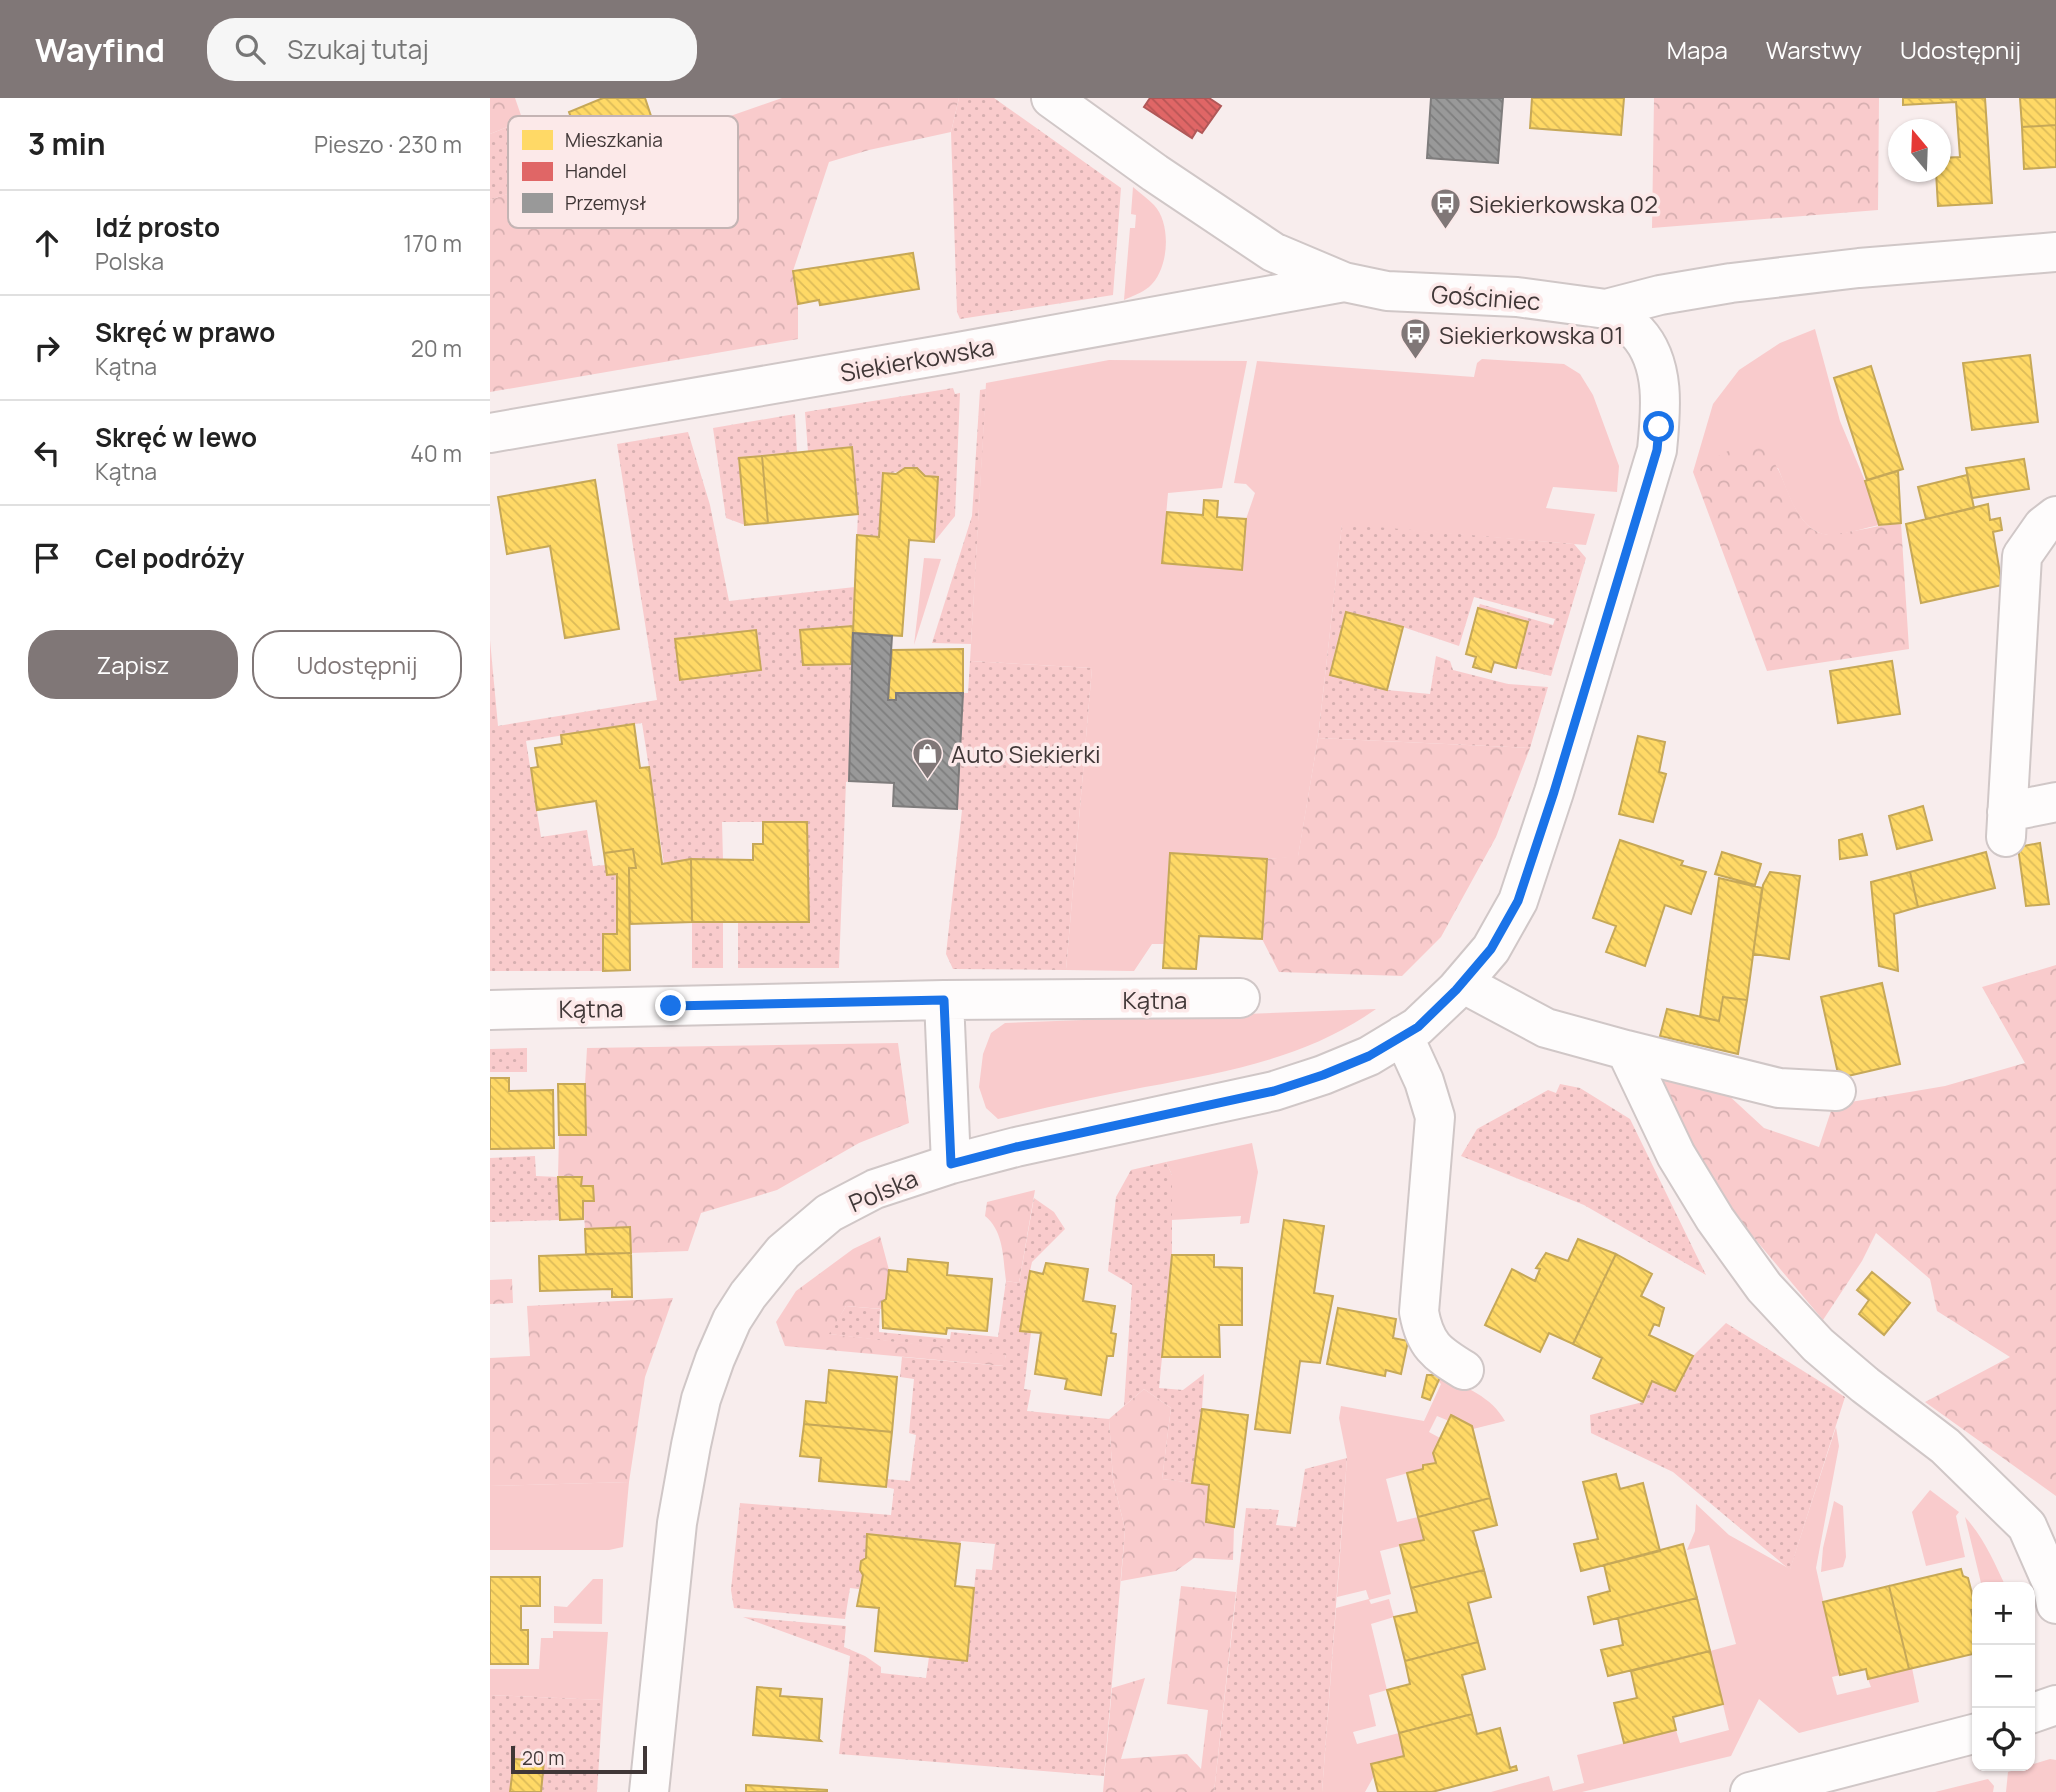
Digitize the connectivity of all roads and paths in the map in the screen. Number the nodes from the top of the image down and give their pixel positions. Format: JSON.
{"nodes":[{"id":1,"x":1051,"y":98,"type":"edge"},
{"id":2,"x":2056,"y":252,"type":"edge"},
{"id":3,"x":1344,"y":282,"type":"junction"},
{"id":4,"x":1606,"y":309,"type":"junction"},
{"id":5,"x":490,"y":433,"type":"edge"},
{"id":6,"x":2056,"y":516,"type":"edge"},
{"id":7,"x":2056,"y":802,"type":"edge"},
{"id":8,"x":1462,"y":984,"type":"junction"},
{"id":9,"x":1240,"y":998,"type":"dead end"},
{"id":10,"x":944,"y":1000,"type":"junction"},
{"id":11,"x":490,"y":1010,"type":"edge"},
{"id":12,"x":1403,"y":1035,"type":"junction"},
{"id":13,"x":1626,"y":1050,"type":"junction"},
{"id":14,"x":1836,"y":1091,"type":"dead end"},
{"id":15,"x":951,"y":1164,"type":"junction"},
{"id":16,"x":1464,"y":1370,"type":"dead end"},
{"id":17,"x":2056,"y":1604,"type":"edge"},
{"id":18,"x":2056,"y":1705,"type":"edge"},
{"id":19,"x":2035,"y":1712,"type":"edge"},
{"id":20,"x":1972,"y":1734,"type":"edge"},
{"id":21,"x":649,"y":1792,"type":"edge"},
{"id":22,"x":1750,"y":1792,"type":"edge"}],
"edges":[{"from":1,"to":3,"type":"street","name":"Gościniec"},
{"from":2,"to":4,"type":"street","name":"Gościniec"},
{"from":3,"to":4,"type":"street","name":"Gościniec"},
{"from":3,"to":5,"type":"street","name":"Siekierkowska"},
{"from":4,"to":8,"type":"street","name":"Polska"},
{"from":6,"to":7,"type":"street"},
{"from":8,"to":12,"type":"street","name":"Polska"},
{"from":8,"to":13,"type":"street"},
{"from":9,"to":10,"type":"street","name":"Kątna"},
{"from":10,"to":11,"type":"street","name":"Kątna"},
{"from":10,"to":15,"type":"street"},
{"from":12,"to":15,"type":"street","name":"Polska"},
{"from":12,"to":16,"type":"street"},
{"from":13,"to":14,"type":"street"},
{"from":13,"to":17,"type":"street"},
{"from":15,"to":21,"type":"street","name":"Polska"},
{"from":18,"to":19,"type":"street"},
{"from":20,"to":22,"type":"street"}]}
